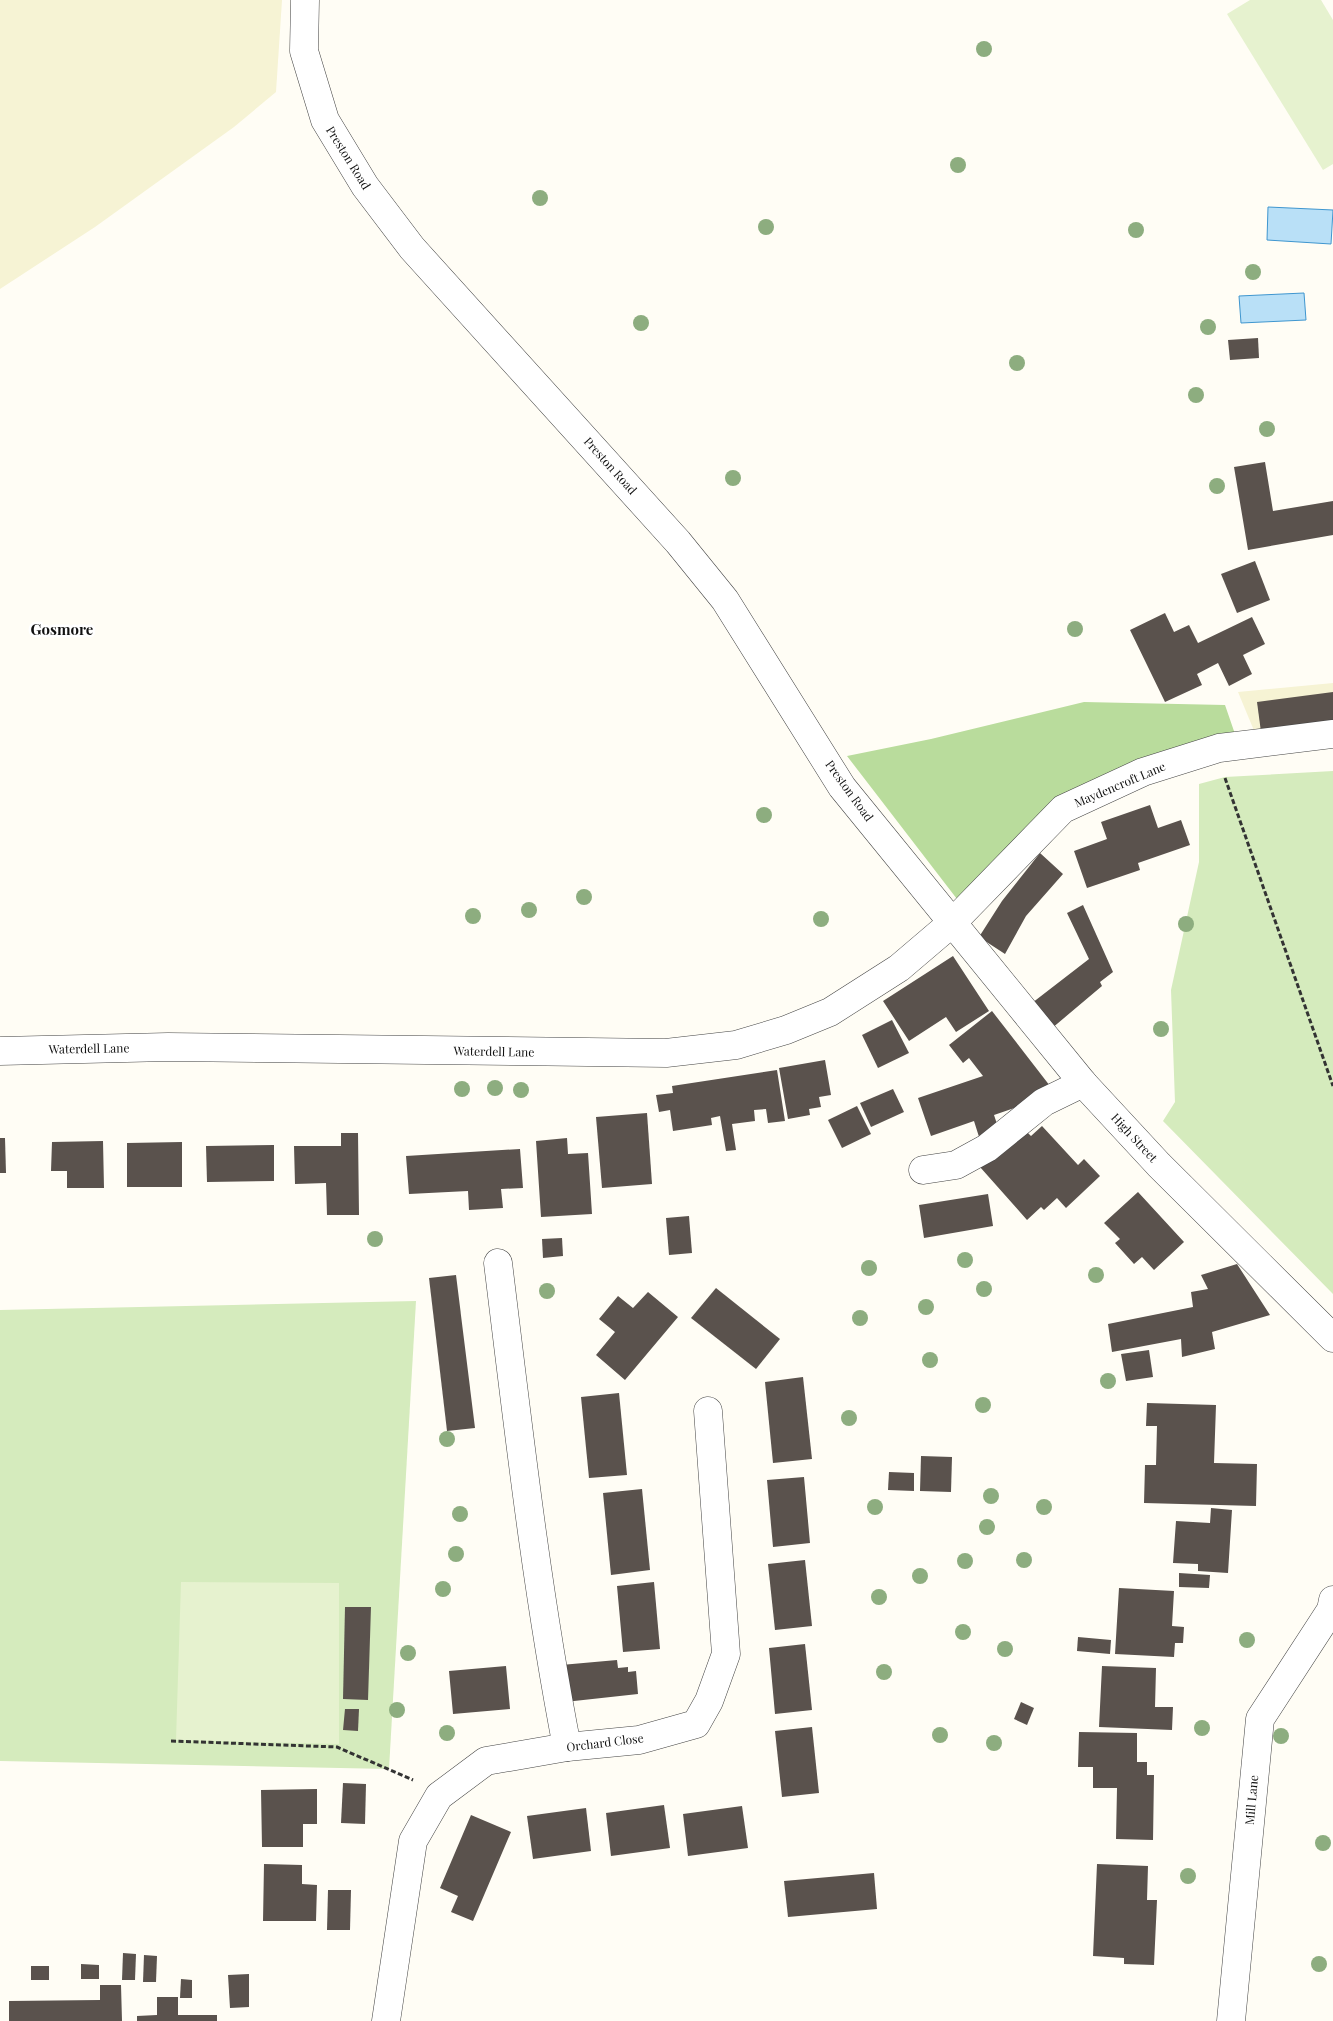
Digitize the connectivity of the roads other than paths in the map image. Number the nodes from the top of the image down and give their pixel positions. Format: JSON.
{"nodes":[{"id":1,"x":305,"y":0,"type":"edge"},
{"id":2,"x":1333,"y":734,"type":"edge"},
{"id":3,"x":953,"y":922,"type":"junction"},
{"id":4,"x":0,"y":1051,"type":"edge"},
{"id":5,"x":1083,"y":1083,"type":"junction"},
{"id":6,"x":923,"y":1170,"type":"dead end"},
{"id":7,"x":498,"y":1263,"type":"dead end"},
{"id":8,"x":1333,"y":1338,"type":"edge"},
{"id":9,"x":708,"y":1411,"type":"dead end"},
{"id":10,"x":1333,"y":1600,"type":"edge"},
{"id":11,"x":567,"y":1747,"type":"junction"},
{"id":12,"x":386,"y":2021,"type":"edge"},
{"id":13,"x":1232,"y":2021,"type":"edge"}],
"edges":[{"from":1,"to":3,"type":"street","name":"Preston Road"},
{"from":2,"to":3,"type":"street","name":"Maydencroft Lane"},
{"from":3,"to":4,"type":"street","name":"Waterdell Lane"},
{"from":3,"to":5,"type":"street","name":"High Street"},
{"from":5,"to":6,"type":"street"},
{"from":5,"to":8,"type":"street","name":"High Street"},
{"from":7,"to":11,"type":"street"},
{"from":9,"to":11,"type":"street","name":"Orchard Close"},
{"from":10,"to":13,"type":"street","name":"Mill Lane"},
{"from":11,"to":12,"type":"street","name":"Orchard Close"}]}
